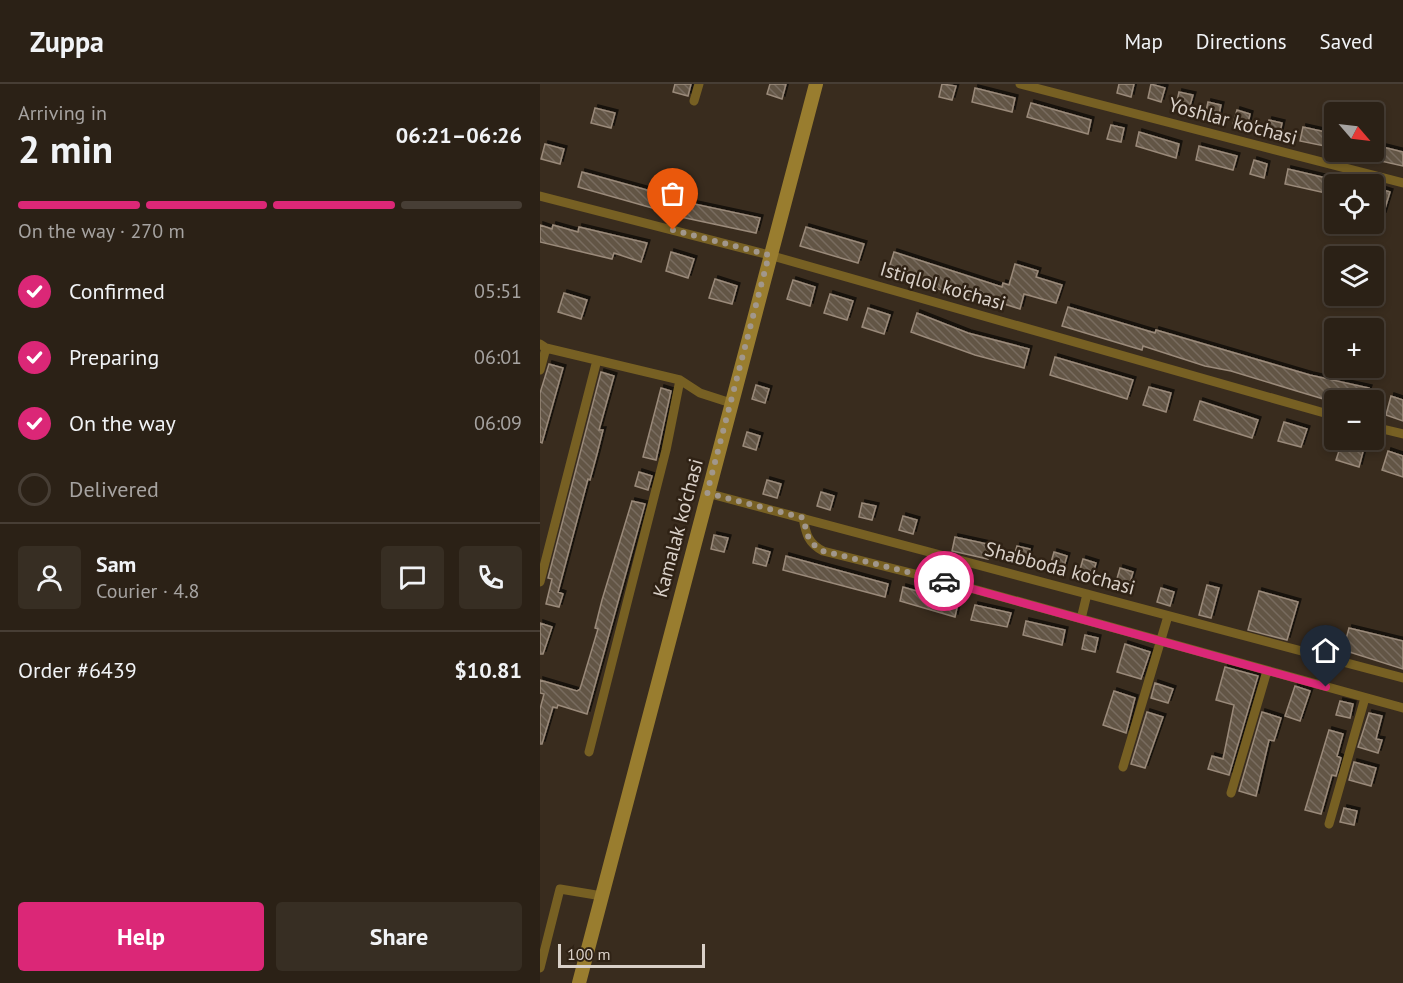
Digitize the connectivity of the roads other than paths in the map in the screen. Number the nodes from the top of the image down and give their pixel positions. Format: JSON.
{"nodes":[{"id":1,"x":699,"y":84,"type":"edge"},
{"id":2,"x":816,"y":84,"type":"edge"},
{"id":3,"x":1020,"y":84,"type":"edge"},
{"id":4,"x":694,"y":101,"type":"dead end"},
{"id":5,"x":1403,"y":183,"type":"edge"},
{"id":6,"x":540,"y":196,"type":"edge"},
{"id":7,"x":769,"y":255,"type":"junction"},
{"id":8,"x":543,"y":346,"type":"edge"},
{"id":9,"x":597,"y":360,"type":"junction"},
{"id":10,"x":540,"y":370,"type":"edge"},
{"id":11,"x":680,"y":380,"type":"junction"},
{"id":12,"x":731,"y":403,"type":"junction"},
{"id":13,"x":1324,"y":413,"type":"edge"},
{"id":14,"x":1384,"y":429,"type":"edge"},
{"id":15,"x":1403,"y":434,"type":"edge"},
{"id":16,"x":707,"y":493,"type":"junction"},
{"id":17,"x":804,"y":518,"type":"junction"},
{"id":18,"x":540,"y":582,"type":"edge"},
{"id":19,"x":1087,"y":594,"type":"junction"},
{"id":20,"x":1168,"y":616,"type":"junction"},
{"id":21,"x":1081,"y":619,"type":"junction"},
{"id":22,"x":1160,"y":642,"type":"junction"},
{"id":23,"x":1267,"y":671,"type":"junction"},
{"id":24,"x":1403,"y":678,"type":"edge"},
{"id":25,"x":1365,"y":698,"type":"junction"},
{"id":26,"x":1403,"y":708,"type":"edge"},
{"id":27,"x":590,"y":752,"type":"dead end"},
{"id":28,"x":1123,"y":767,"type":"dead end"},
{"id":29,"x":1231,"y":793,"type":"dead end"},
{"id":30,"x":1329,"y":824,"type":"dead end"},
{"id":31,"x":602,"y":896,"type":"junction"},
{"id":32,"x":540,"y":968,"type":"edge"},
{"id":33,"x":579,"y":983,"type":"edge"}],
"edges":[{"from":1,"to":4,"type":"street"},
{"from":2,"to":7,"type":"main road","name":"Kamalak ko'chasi"},
{"from":3,"to":5,"type":"street","name":"Yoshlar ko'chasi"},
{"from":6,"to":7,"type":"street","name":"Istiqlol ko'chasi"},
{"from":7,"to":12,"type":"main road","name":"Kamalak ko'chasi"},
{"from":7,"to":13,"type":"street","name":"Istiqlol ko'chasi"},
{"from":8,"to":9,"type":"street"},
{"from":8,"to":10,"type":"street"},
{"from":9,"to":11,"type":"street"},
{"from":9,"to":18,"type":"street"},
{"from":11,"to":12,"type":"street"},
{"from":11,"to":27,"type":"street"},
{"from":12,"to":16,"type":"main road","name":"Kamalak ko'chasi"},
{"from":14,"to":15,"type":"street"},
{"from":16,"to":17,"type":"street","name":"Shabboda ko'chasi"},
{"from":16,"to":31,"type":"main road","name":"Kamalak ko'chasi"},
{"from":17,"to":19,"type":"street","name":"Shabboda ko'chasi"},
{"from":17,"to":21,"type":"street"},
{"from":19,"to":20,"type":"street","name":"Shabboda ko'chasi"},
{"from":19,"to":21,"type":"street"},
{"from":20,"to":22,"type":"street"},
{"from":20,"to":24,"type":"street","name":"Shabboda ko'chasi"},
{"from":21,"to":22,"type":"street"},
{"from":22,"to":23,"type":"street"},
{"from":22,"to":28,"type":"street"},
{"from":23,"to":25,"type":"street"},
{"from":23,"to":29,"type":"street"},
{"from":25,"to":26,"type":"street"},
{"from":25,"to":30,"type":"street"},
{"from":31,"to":32,"type":"street"},
{"from":31,"to":33,"type":"main road","name":"Kamalak ko'chasi"}]}
